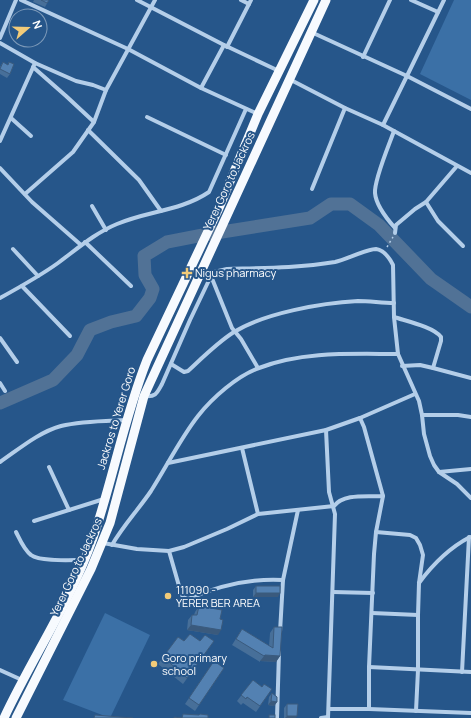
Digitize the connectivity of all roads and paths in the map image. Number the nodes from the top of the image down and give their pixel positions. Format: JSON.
{"nodes":[{"id":1,"x":16,"y":0,"type":"edge"},
{"id":2,"x":21,"y":0,"type":"edge"},
{"id":3,"x":137,"y":0,"type":"edge"},
{"id":4,"x":155,"y":0,"type":"edge"},
{"id":5,"x":241,"y":0,"type":"edge"},
{"id":6,"x":314,"y":0,"type":"edge"},
{"id":7,"x":326,"y":0,"type":"edge"},
{"id":8,"x":390,"y":0,"type":"edge"},
{"id":9,"x":411,"y":0,"type":"edge"},
{"id":10,"x":444,"y":0,"type":"edge"},
{"id":11,"x":250,"y":2,"type":"edge"},
{"id":12,"x":151,"y":8,"type":"junction"},
{"id":13,"x":438,"y":12,"type":"junction"},
{"id":14,"x":311,"y":32,"type":"junction"},
{"id":15,"x":0,"y":38,"type":"edge"},
{"id":16,"x":0,"y":43,"type":"edge"},
{"id":17,"x":225,"y":46,"type":"junction"},
{"id":18,"x":128,"y":49,"type":"junction"},
{"id":19,"x":363,"y":57,"type":"junction"},
{"id":20,"x":34,"y":65,"type":"junction"},
{"id":21,"x":280,"y":72,"type":"junction"},
{"id":22,"x":406,"y":76,"type":"junction"},
{"id":23,"x":289,"y":79,"type":"junction"},
{"id":24,"x":202,"y":88,"type":"junction"},
{"id":25,"x":106,"y":90,"type":"junction"},
{"id":26,"x":345,"y":108,"type":"junction"},
{"id":27,"x":471,"y":108,"type":"edge"},
{"id":28,"x":246,"y":109,"type":"junction"},
{"id":29,"x":258,"y":114,"type":"junction"},
{"id":30,"x":147,"y":117,"type":"dead end"},
{"id":31,"x":11,"y":118,"type":"junction"},
{"id":32,"x":94,"y":122,"type":"junction"},
{"id":33,"x":383,"y":125,"type":"junction"},
{"id":34,"x":88,"y":130,"type":"junction"},
{"id":35,"x":394,"y":131,"type":"junction"},
{"id":36,"x":31,"y":136,"type":"dead end"},
{"id":37,"x":0,"y":141,"type":"edge"},
{"id":38,"x":226,"y":155,"type":"junction"},
{"id":39,"x":457,"y":166,"type":"junction"},
{"id":40,"x":0,"y":168,"type":"edge"},
{"id":41,"x":471,"y":173,"type":"edge"},
{"id":42,"x":312,"y":189,"type":"dead end"},
{"id":43,"x":25,"y":194,"type":"junction"},
{"id":44,"x":426,"y":202,"type":"junction"},
{"id":45,"x":92,"y":206,"type":"dead end"},
{"id":46,"x":161,"y":211,"type":"junction"},
{"id":47,"x":395,"y":228,"type":"junction"},
{"id":48,"x":106,"y":230,"type":"junction"},
{"id":49,"x":395,"y":233,"type":"joint"},
{"id":50,"x":85,"y":242,"type":"junction"},
{"id":51,"x":81,"y":245,"type":"junction"},
{"id":52,"x":463,"y":246,"type":"dead end"},
{"id":53,"x":13,"y":249,"type":"dead end"},
{"id":54,"x":385,"y":250,"type":"dead end"},
{"id":55,"x":38,"y":276,"type":"junction"},
{"id":56,"x":211,"y":276,"type":"junction"},
{"id":57,"x":22,"y":286,"type":"junction"},
{"id":58,"x":131,"y":286,"type":"dead end"},
{"id":59,"x":0,"y":298,"type":"edge"},
{"id":60,"x":394,"y":303,"type":"junction"},
{"id":61,"x":394,"y":317,"type":"junction"},
{"id":62,"x":235,"y":332,"type":"junction"},
{"id":63,"x":70,"y":336,"type":"dead end"},
{"id":64,"x":0,"y":338,"type":"edge"},
{"id":65,"x":398,"y":354,"type":"junction"},
{"id":66,"x":17,"y":362,"type":"dead end"},
{"id":67,"x":170,"y":364,"type":"junction"},
{"id":68,"x":402,"y":366,"type":"junction"},
{"id":69,"x":258,"y":368,"type":"junction"},
{"id":70,"x":433,"y":368,"type":"junction"},
{"id":71,"x":471,"y":378,"type":"edge"},
{"id":72,"x":0,"y":383,"type":"edge"},
{"id":73,"x":5,"y":391,"type":"dead end"},
{"id":74,"x":415,"y":394,"type":"junction"},
{"id":75,"x":144,"y":396,"type":"junction"},
{"id":76,"x":422,"y":415,"type":"junction"},
{"id":77,"x":127,"y":416,"type":"junction"},
{"id":78,"x":471,"y":417,"type":"edge"},
{"id":79,"x":360,"y":418,"type":"junction"},
{"id":80,"x":326,"y":430,"type":"junction"},
{"id":81,"x":242,"y":448,"type":"junction"},
{"id":82,"x":0,"y":462,"type":"edge"},
{"id":83,"x":168,"y":463,"type":"junction"},
{"id":84,"x":49,"y":467,"type":"dead end"},
{"id":85,"x":471,"y":469,"type":"edge"},
{"id":86,"x":439,"y":472,"type":"junction"},
{"id":87,"x":382,"y":496,"type":"junction"},
{"id":88,"x":471,"y":498,"type":"edge"},
{"id":89,"x":104,"y":499,"type":"junction"},
{"id":90,"x":334,"y":506,"type":"junction"},
{"id":91,"x":69,"y":510,"type":"junction"},
{"id":92,"x":298,"y":510,"type":"junction"},
{"id":93,"x":258,"y":514,"type":"junction"},
{"id":94,"x":34,"y":521,"type":"dead end"},
{"id":95,"x":16,"y":532,"type":"dead end"},
{"id":96,"x":376,"y":532,"type":"junction"},
{"id":97,"x":470,"y":537,"type":"edge"},
{"id":98,"x":102,"y":543,"type":"junction"},
{"id":99,"x":112,"y":545,"type":"junction"},
{"id":100,"x":169,"y":551,"type":"junction"},
{"id":101,"x":84,"y":560,"type":"junction"},
{"id":102,"x":282,"y":580,"type":"junction"},
{"id":103,"x":419,"y":583,"type":"junction"},
{"id":104,"x":333,"y":592,"type":"junction"},
{"id":105,"x":372,"y":593,"type":"junction"},
{"id":106,"x":372,"y":613,"type":"junction"},
{"id":107,"x":418,"y":615,"type":"junction"},
{"id":108,"x":280,"y":636,"type":"edge"},
{"id":109,"x":280,"y":644,"type":"edge"},
{"id":110,"x":369,"y":667,"type":"junction"},
{"id":111,"x":0,"y":670,"type":"edge"},
{"id":112,"x":418,"y":670,"type":"junction"},
{"id":113,"x":462,"y":672,"type":"junction"},
{"id":114,"x":471,"y":672,"type":"edge"},
{"id":115,"x":22,"y":681,"type":"junction"},
{"id":116,"x":369,"y":708,"type":"junction"},
{"id":117,"x":329,"y":709,"type":"junction"},
{"id":118,"x":416,"y":711,"type":"junction"},
{"id":119,"x":462,"y":712,"type":"junction"},
{"id":120,"x":471,"y":713,"type":"edge"},
{"id":121,"x":4,"y":718,"type":"edge"},
{"id":122,"x":16,"y":718,"type":"edge"},
{"id":123,"x":277,"y":718,"type":"edge"},
{"id":124,"x":321,"y":718,"type":"edge"},
{"id":125,"x":328,"y":718,"type":"edge"},
{"id":126,"x":462,"y":718,"type":"edge"}],
"edges":[{"from":1,"to":15,"type":"street"},
{"from":2,"to":18,"type":"street"},
{"from":3,"to":12,"type":"street"},
{"from":4,"to":12,"type":"street"},
{"from":5,"to":11,"type":"street"},
{"from":6,"to":21,"type":"main road","name":"Jackros to Yerer Goro"},
{"from":7,"to":14,"type":"main road","name":"Yerer Goro to Jackros"},
{"from":8,"to":19,"type":"street"},
{"from":9,"to":13,"type":"street"},
{"from":10,"to":13,"type":"street"},
{"from":11,"to":17,"type":"street"},
{"from":12,"to":17,"type":"street"},
{"from":12,"to":18,"type":"street"},
{"from":13,"to":22,"type":"street"},
{"from":14,"to":19,"type":"street"},
{"from":14,"to":23,"type":"main road","name":"Yerer Goro to Jackros"},
{"from":16,"to":20,"type":"street"},
{"from":17,"to":21,"type":"street"},
{"from":17,"to":24,"type":"street"},
{"from":18,"to":24,"type":"street"},
{"from":18,"to":25,"type":"street"},
{"from":19,"to":22,"type":"street"},
{"from":20,"to":25,"type":"street"},
{"from":20,"to":31,"type":"street"},
{"from":20,"to":32,"type":"street"},
{"from":21,"to":29,"type":"main road","name":"Jackros to Yerer Goro"},
{"from":22,"to":27,"type":"street"},
{"from":22,"to":33,"type":"street"},
{"from":23,"to":26,"type":"street"},
{"from":23,"to":75,"type":"main road","name":"Yerer Goro to Jackros"},
{"from":24,"to":28,"type":"street"},
{"from":25,"to":32,"type":"street"},
{"from":26,"to":33,"type":"street"},
{"from":26,"to":42,"type":"street"},
{"from":28,"to":29,"type":"street"},
{"from":28,"to":38,"type":"street"},
{"from":29,"to":77,"type":"main road","name":"Jackros to Yerer Goro"},
{"from":30,"to":38,"type":"street"},
{"from":31,"to":36,"type":"street"},
{"from":31,"to":37,"type":"street"},
{"from":32,"to":34,"type":"street"},
{"from":33,"to":35,"type":"street"},
{"from":34,"to":43,"type":"street"},
{"from":34,"to":46,"type":"street"},
{"from":35,"to":39,"type":"street"},
{"from":35,"to":47,"type":"street"},
{"from":38,"to":46,"type":"street"},
{"from":39,"to":41,"type":"street"},
{"from":39,"to":44,"type":"street"},
{"from":40,"to":43,"type":"street"},
{"from":43,"to":51,"type":"street"},
{"from":44,"to":47,"type":"street"},
{"from":44,"to":52,"type":"street"},
{"from":45,"to":48,"type":"street"},
{"from":46,"to":48,"type":"street"},
{"from":47,"to":49,"type":"street"},
{"from":48,"to":50,"type":"street"},
{"from":49,"to":54,"type":"path"},
{"from":50,"to":51,"type":"street"},
{"from":50,"to":58,"type":"street"},
{"from":51,"to":55,"type":"street"},
{"from":53,"to":55,"type":"street"},
{"from":55,"to":57,"type":"street"},
{"from":56,"to":60,"type":"street"},
{"from":56,"to":62,"type":"street"},
{"from":56,"to":67,"type":"street"},
{"from":57,"to":59,"type":"street"},
{"from":57,"to":63,"type":"street"},
{"from":60,"to":61,"type":"street"},
{"from":60,"to":62,"type":"street"},
{"from":61,"to":65,"type":"street"},
{"from":61,"to":70,"type":"street"},
{"from":62,"to":67,"type":"street"},
{"from":62,"to":69,"type":"street"},
{"from":64,"to":66,"type":"street"},
{"from":65,"to":68,"type":"street"},
{"from":65,"to":69,"type":"street"},
{"from":67,"to":75,"type":"street"},
{"from":68,"to":70,"type":"street"},
{"from":68,"to":74,"type":"street"},
{"from":69,"to":83,"type":"street"},
{"from":70,"to":71,"type":"street"},
{"from":72,"to":73,"type":"street"},
{"from":74,"to":76,"type":"street"},
{"from":74,"to":79,"type":"street"},
{"from":75,"to":98,"type":"main road","name":"Yerer Goro to Jackros"},
{"from":76,"to":78,"type":"street"},
{"from":76,"to":86,"type":"street"},
{"from":77,"to":82,"type":"street"},
{"from":77,"to":89,"type":"main road","name":"Jackros to Yerer Goro"},
{"from":79,"to":80,"type":"street"},
{"from":79,"to":87,"type":"street"},
{"from":80,"to":81,"type":"street"},
{"from":80,"to":90,"type":"street"},
{"from":81,"to":83,"type":"street"},
{"from":81,"to":93,"type":"street"},
{"from":83,"to":99,"type":"street"},
{"from":84,"to":91,"type":"street"},
{"from":85,"to":86,"type":"street"},
{"from":86,"to":88,"type":"street"},
{"from":87,"to":90,"type":"street"},
{"from":87,"to":96,"type":"street"},
{"from":89,"to":91,"type":"street"},
{"from":89,"to":101,"type":"main road","name":"Jackros to Yerer Goro"},
{"from":90,"to":92,"type":"street"},
{"from":90,"to":104,"type":"street"},
{"from":91,"to":94,"type":"street"},
{"from":92,"to":93,"type":"street"},
{"from":92,"to":102,"type":"street"},
{"from":93,"to":100,"type":"street"},
{"from":95,"to":101,"type":"street"},
{"from":96,"to":103,"type":"street"},
{"from":96,"to":105,"type":"street"},
{"from":97,"to":103,"type":"street"},
{"from":97,"to":113,"type":"street"},
{"from":98,"to":99,"type":"street"},
{"from":98,"to":122,"type":"main road","name":"Yerer Goro to Jackros"},
{"from":99,"to":100,"type":"street"},
{"from":100,"to":102,"type":"street"},
{"from":101,"to":115,"type":"main road","name":"Jackros to Yerer Goro"},
{"from":102,"to":108,"type":"street"},
{"from":103,"to":107,"type":"street"},
{"from":104,"to":105,"type":"street"},
{"from":104,"to":117,"type":"street"},
{"from":105,"to":106,"type":"street"},
{"from":106,"to":107,"type":"street"},
{"from":106,"to":110,"type":"street"},
{"from":107,"to":112,"type":"street"},
{"from":109,"to":123,"type":"street"},
{"from":110,"to":112,"type":"street"},
{"from":110,"to":116,"type":"street"},
{"from":111,"to":115,"type":"street"},
{"from":112,"to":113,"type":"street"},
{"from":112,"to":118,"type":"street"},
{"from":113,"to":114,"type":"street"},
{"from":115,"to":121,"type":"main road","name":"Jackros to Yerer Goro"},
{"from":116,"to":117,"type":"street"},
{"from":116,"to":118,"type":"street"},
{"from":117,"to":125,"type":"street"},
{"from":118,"to":119,"type":"street"},
{"from":119,"to":120,"type":"street"},
{"from":119,"to":126,"type":"street"},
{"from":124,"to":125,"type":"street"}]}
